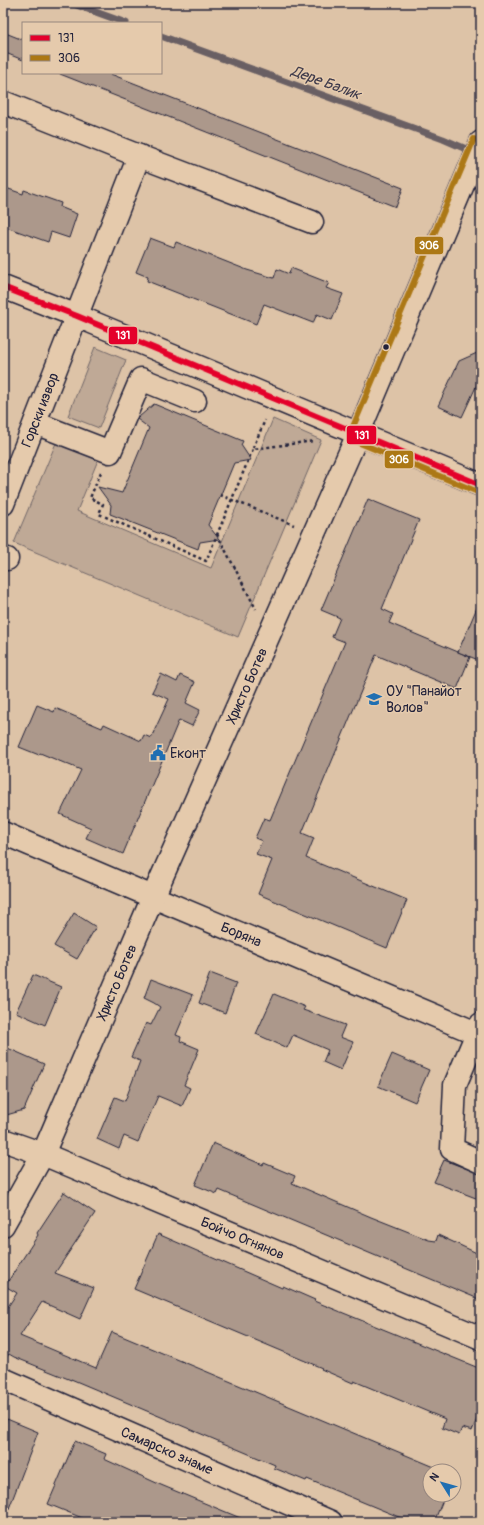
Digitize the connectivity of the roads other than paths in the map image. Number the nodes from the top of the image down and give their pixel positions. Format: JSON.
{"nodes":[{"id":1,"x":3,"y":102,"type":"edge"},
{"id":2,"x":481,"y":142,"type":"edge"},
{"id":3,"x":139,"y":156,"type":"junction"},
{"id":4,"x":312,"y":222,"type":"dead end"},
{"id":5,"x":3,"y":287,"type":"edge"},
{"id":6,"x":77,"y":316,"type":"junction"},
{"id":7,"x":195,"y":401,"type":"dead end"},
{"id":8,"x":35,"y":422,"type":"junction"},
{"id":9,"x":358,"y":434,"type":"junction"},
{"id":10,"x":10,"y":469,"type":"edge"},
{"id":11,"x":481,"y":485,"type":"edge"},
{"id":12,"x":3,"y":504,"type":"edge"},
{"id":13,"x":3,"y":833,"type":"edge"},
{"id":14,"x":153,"y":898,"type":"junction"},
{"id":15,"x":480,"y":1031,"type":"edge"},
{"id":16,"x":3,"y":1140,"type":"edge"},
{"id":17,"x":43,"y":1154,"type":"junction"},
{"id":18,"x":481,"y":1162,"type":"edge"},
{"id":19,"x":3,"y":1225,"type":"edge"},
{"id":20,"x":481,"y":1338,"type":"edge"},
{"id":21,"x":3,"y":1379,"type":"edge"},
{"id":22,"x":332,"y":1522,"type":"edge"}],
"edges":[{"from":1,"to":3,"type":"street"},
{"from":2,"to":9,"type":"street","name":"Христо Ботев"},
{"from":3,"to":4,"type":"street"},
{"from":3,"to":6,"type":"street","name":"Горски извор"},
{"from":5,"to":6,"type":"street"},
{"from":6,"to":8,"type":"street","name":"Горски извор"},
{"from":6,"to":9,"type":"street"},
{"from":7,"to":8,"type":"street"},
{"from":8,"to":10,"type":"street","name":"Горски извор"},
{"from":9,"to":11,"type":"street"},
{"from":9,"to":14,"type":"street","name":"Христо Ботев"},
{"from":10,"to":12,"type":"street","name":"Горски извор"},
{"from":13,"to":14,"type":"street","name":"Боряна"},
{"from":14,"to":15,"type":"street","name":"Боряна"},
{"from":14,"to":17,"type":"street","name":"Христо Ботев"},
{"from":15,"to":18,"type":"street"},
{"from":16,"to":17,"type":"street","name":"Бойчо Огнянов"},
{"from":17,"to":19,"type":"street","name":"Христо Ботев"},
{"from":17,"to":20,"type":"street","name":"Бойчо Огнянов"},
{"from":21,"to":22,"type":"street","name":"Самарско знаме"}]}
